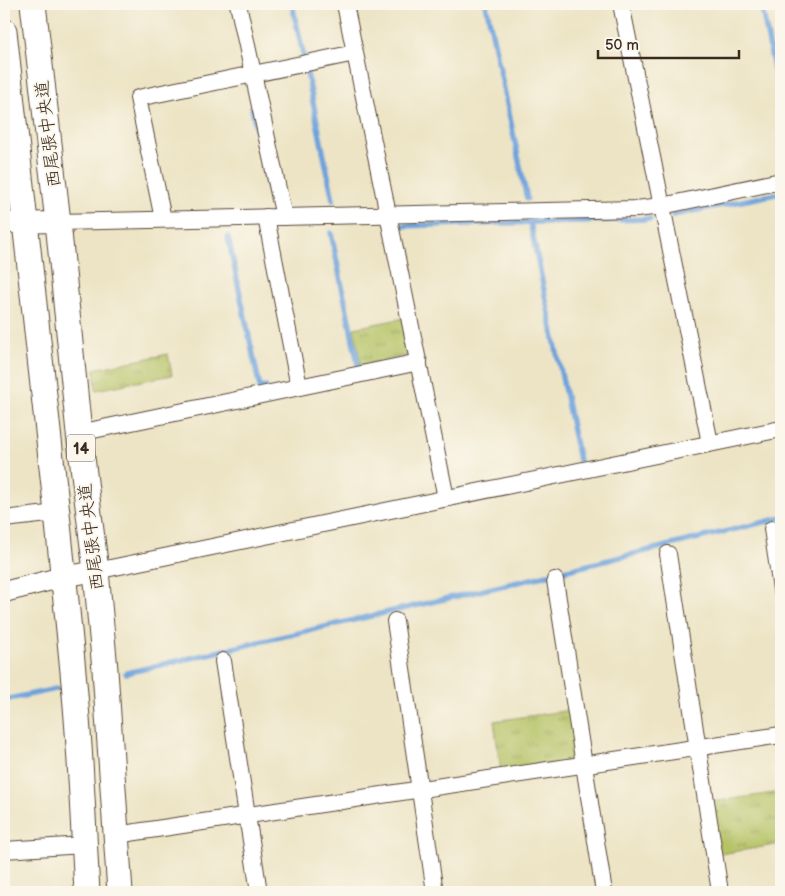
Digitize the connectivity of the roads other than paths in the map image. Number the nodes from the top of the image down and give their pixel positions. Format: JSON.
{"nodes":[{"id":1,"x":33,"y":4,"type":"edge"},
{"id":2,"x":238,"y":4,"type":"edge"},
{"id":3,"x":346,"y":4,"type":"edge"},
{"id":4,"x":621,"y":4,"type":"edge"},
{"id":5,"x":4,"y":31,"type":"edge"},
{"id":6,"x":356,"y":53,"type":"junction"},
{"id":7,"x":253,"y":74,"type":"junction"},
{"id":8,"x":7,"y":93,"type":"edge"},
{"id":9,"x":781,"y":181,"type":"edge"},
{"id":10,"x":662,"y":206,"type":"junction"},
{"id":11,"x":389,"y":215,"type":"junction"},
{"id":12,"x":266,"y":217,"type":"junction"},
{"id":13,"x":284,"y":217,"type":"junction"},
{"id":14,"x":163,"y":219,"type":"junction"},
{"id":15,"x":14,"y":222,"type":"edge"},
{"id":16,"x":58,"y":222,"type":"junction"},
{"id":17,"x":419,"y":362,"type":"junction"},
{"id":18,"x":299,"y":387,"type":"junction"},
{"id":19,"x":781,"y":429,"type":"edge"},
{"id":20,"x":79,"y":433,"type":"junction"},
{"id":21,"x":710,"y":443,"type":"junction"},
{"id":22,"x":446,"y":498,"type":"junction"},
{"id":23,"x":57,"y":513,"type":"junction"},
{"id":24,"x":4,"y":519,"type":"edge"},
{"id":25,"x":772,"y":529,"type":"dead end"},
{"id":26,"x":668,"y":554,"type":"dead end"},
{"id":27,"x":96,"y":571,"type":"junction"},
{"id":28,"x":63,"y":578,"type":"junction"},
{"id":29,"x":555,"y":580,"type":"dead end"},
{"id":30,"x":781,"y":589,"type":"edge"},
{"id":31,"x":4,"y":592,"type":"edge"},
{"id":32,"x":395,"y":621,"type":"dead end"},
{"id":33,"x":223,"y":661,"type":"dead end"},
{"id":34,"x":781,"y":735,"type":"edge"},
{"id":35,"x":698,"y":748,"type":"junction"},
{"id":36,"x":584,"y":765,"type":"junction"},
{"id":37,"x":420,"y":790,"type":"junction"},
{"id":38,"x":247,"y":815,"type":"junction"},
{"id":39,"x":116,"y":835,"type":"junction"},
{"id":40,"x":84,"y":845,"type":"junction"},
{"id":41,"x":4,"y":850,"type":"edge"},
{"id":42,"x":87,"y":892,"type":"edge"},
{"id":43,"x":120,"y":892,"type":"edge"},
{"id":44,"x":259,"y":892,"type":"edge"},
{"id":45,"x":435,"y":892,"type":"edge"},
{"id":46,"x":604,"y":892,"type":"edge"},
{"id":47,"x":720,"y":892,"type":"edge"}],
"edges":[{"from":1,"to":16,"type":"main road","name":"西尾張中央道","number":"14"},
{"from":2,"to":7,"type":"street"},
{"from":3,"to":6,"type":"street"},
{"from":4,"to":10,"type":"street"},
{"from":5,"to":8,"type":"main road","name":"西尾張中央道","number":"14"},
{"from":6,"to":7,"type":"street"},
{"from":6,"to":11,"type":"street"},
{"from":7,"to":13,"type":"street"},
{"from":7,"to":14,"type":"street"},
{"from":8,"to":15,"type":"main road","name":"西尾張中央道","number":"14"},
{"from":9,"to":10,"type":"street"},
{"from":10,"to":11,"type":"street"},
{"from":10,"to":21,"type":"street"},
{"from":11,"to":13,"type":"street"},
{"from":11,"to":17,"type":"street"},
{"from":12,"to":13,"type":"street"},
{"from":12,"to":14,"type":"street"},
{"from":12,"to":18,"type":"street"},
{"from":14,"to":16,"type":"street"},
{"from":15,"to":16,"type":"street"},
{"from":15,"to":23,"type":"main road","name":"西尾張中央道","number":"14"},
{"from":16,"to":20,"type":"main road","name":"西尾張中央道","number":"14"},
{"from":17,"to":18,"type":"street"},
{"from":17,"to":22,"type":"street"},
{"from":18,"to":20,"type":"street"},
{"from":19,"to":21,"type":"street"},
{"from":20,"to":27,"type":"main road","name":"西尾張中央道","number":"14"},
{"from":21,"to":22,"type":"street"},
{"from":22,"to":27,"type":"street"},
{"from":23,"to":24,"type":"street"},
{"from":23,"to":28,"type":"main road","name":"西尾張中央道","number":"14"},
{"from":25,"to":30,"type":"street"},
{"from":26,"to":35,"type":"street"},
{"from":27,"to":28,"type":"street"},
{"from":27,"to":39,"type":"main road","name":"西尾張中央道","number":"14"},
{"from":28,"to":31,"type":"street"},
{"from":28,"to":40,"type":"main road","name":"西尾張中央道","number":"14"},
{"from":29,"to":36,"type":"street"},
{"from":32,"to":37,"type":"street"},
{"from":33,"to":38,"type":"street"},
{"from":34,"to":35,"type":"street"},
{"from":35,"to":36,"type":"street"},
{"from":35,"to":47,"type":"street"},
{"from":36,"to":37,"type":"street"},
{"from":36,"to":46,"type":"street"},
{"from":37,"to":38,"type":"street"},
{"from":37,"to":45,"type":"street"},
{"from":38,"to":39,"type":"street"},
{"from":38,"to":44,"type":"street"},
{"from":39,"to":43,"type":"main road","name":"西尾張中央道","number":"14"},
{"from":40,"to":41,"type":"street"},
{"from":40,"to":42,"type":"main road","name":"西尾張中央道","number":"14"}]}
